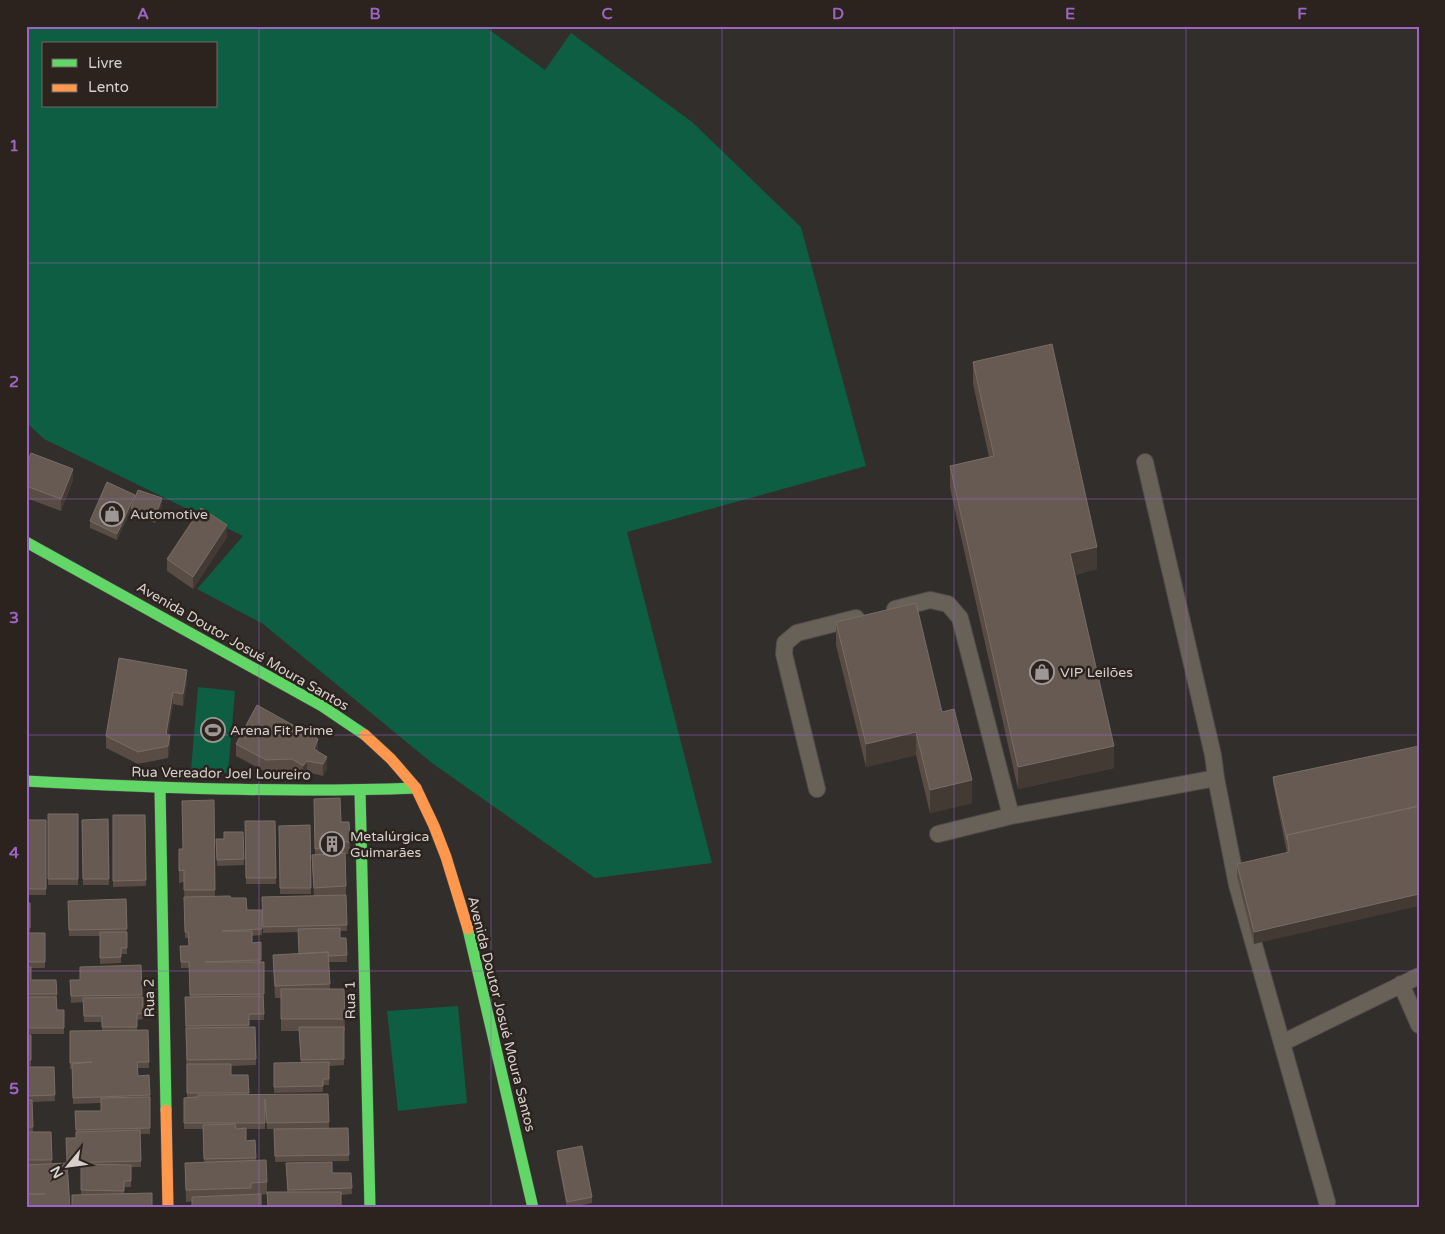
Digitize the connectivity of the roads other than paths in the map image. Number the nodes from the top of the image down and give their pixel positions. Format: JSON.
{"nodes":[{"id":1,"x":1145,"y":462,"type":"dead end"},
{"id":2,"x":26,"y":542,"type":"edge"},
{"id":3,"x":1216,"y":778,"type":"junction"},
{"id":4,"x":26,"y":780,"type":"edge"},
{"id":5,"x":160,"y":788,"type":"junction"},
{"id":6,"x":416,"y":788,"type":"junction"},
{"id":7,"x":817,"y":790,"type":"dead end"},
{"id":8,"x":360,"y":791,"type":"junction"},
{"id":9,"x":1010,"y":816,"type":"junction"},
{"id":10,"x":938,"y":834,"type":"dead end"},
{"id":11,"x":1419,"y":976,"type":"edge"},
{"id":12,"x":1401,"y":984,"type":"junction"},
{"id":13,"x":1419,"y":1025,"type":"edge"},
{"id":14,"x":1282,"y":1043,"type":"junction"},
{"id":15,"x":1326,"y":1202,"type":"dead end"},
{"id":16,"x":168,"y":1208,"type":"edge"},
{"id":17,"x":370,"y":1208,"type":"edge"},
{"id":18,"x":533,"y":1208,"type":"edge"}],
"edges":[{"from":1,"to":3,"type":"lane"},
{"from":2,"to":6,"type":"street","name":"Avenida Doutor Josué Moura Santos"},
{"from":3,"to":9,"type":"lane"},
{"from":3,"to":14,"type":"lane"},
{"from":4,"to":5,"type":"street","name":"Rua Vereador Joel Loureiro"},
{"from":5,"to":8,"type":"street","name":"Rua Vereador Joel Loureiro"},
{"from":5,"to":16,"type":"street","name":"Rua 2"},
{"from":6,"to":8,"type":"street","name":"Rua Vereador Joel Loureiro"},
{"from":6,"to":18,"type":"street","name":"Avenida Doutor Josué Moura Santos"},
{"from":7,"to":9,"type":"lane"},
{"from":8,"to":17,"type":"street","name":"Rua 1"},
{"from":9,"to":10,"type":"lane"},
{"from":11,"to":12,"type":"lane"},
{"from":12,"to":13,"type":"lane"},
{"from":12,"to":14,"type":"lane"},
{"from":14,"to":15,"type":"lane"}]}
